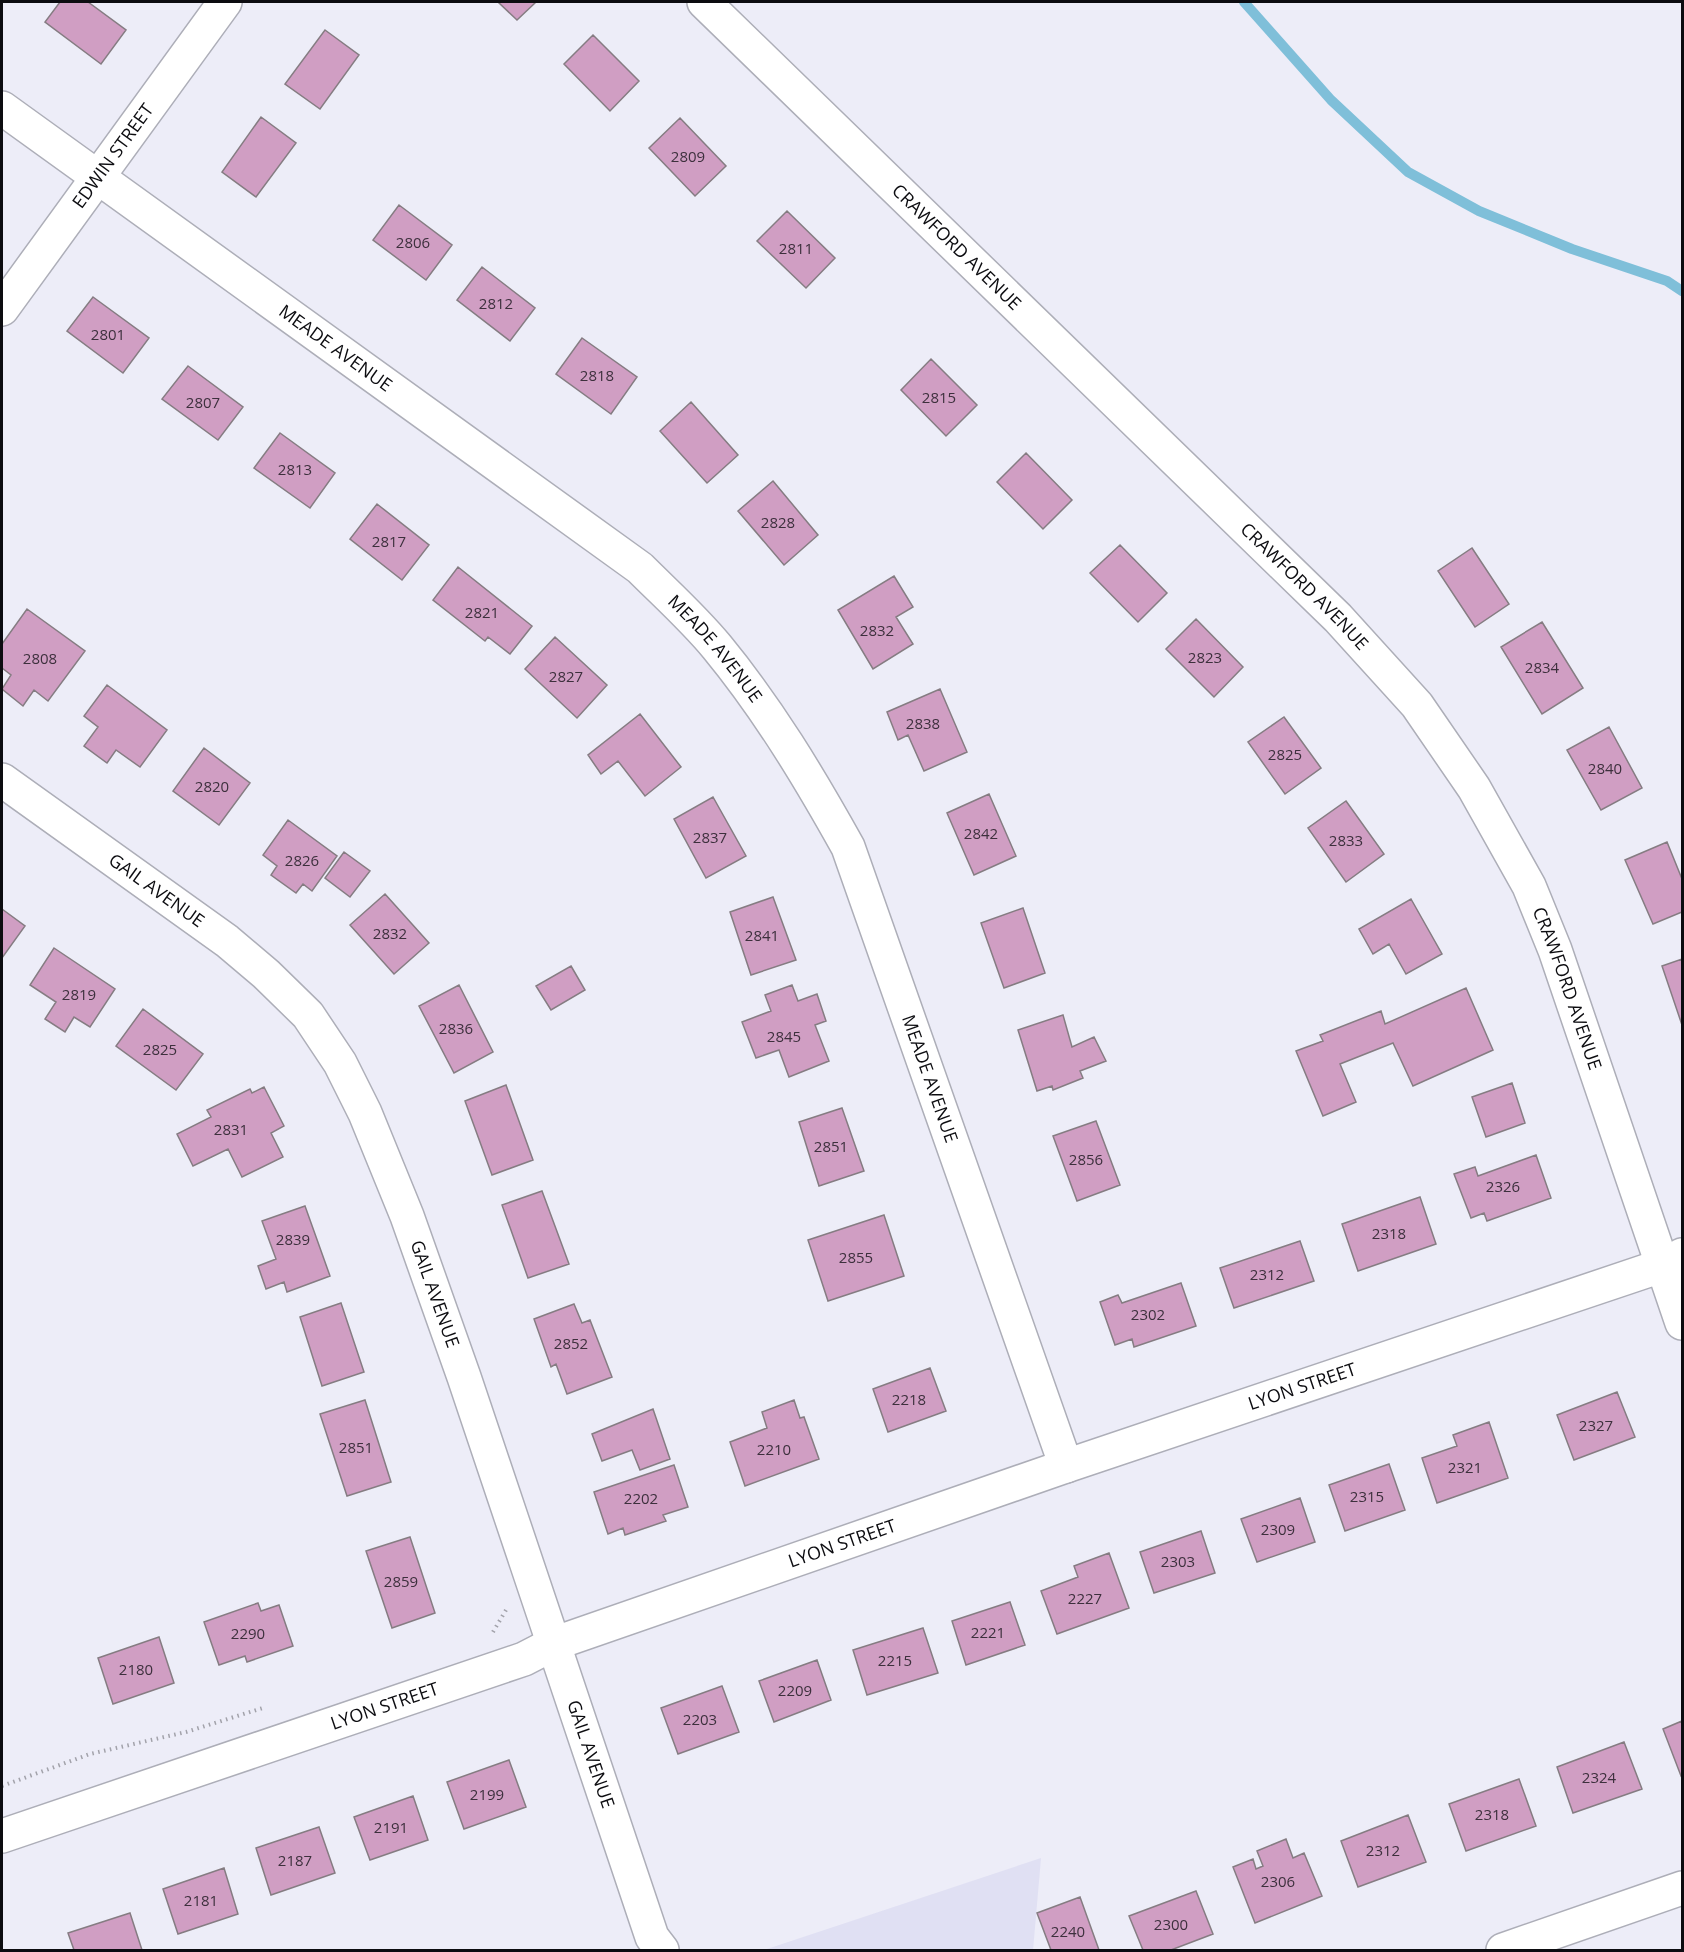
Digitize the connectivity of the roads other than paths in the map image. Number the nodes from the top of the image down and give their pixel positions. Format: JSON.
{"nodes":[{"id":1,"x":225,"y":2,"type":"edge"},
{"id":2,"x":704,"y":2,"type":"edge"},
{"id":3,"x":2,"y":108,"type":"edge"},
{"id":4,"x":96,"y":177,"type":"junction"},
{"id":5,"x":2,"y":309,"type":"edge"},
{"id":6,"x":2,"y":780,"type":"edge"},
{"id":7,"x":1673,"y":1260,"type":"edge"},
{"id":8,"x":1683,"y":1323,"type":"edge"},
{"id":9,"x":1066,"y":1466,"type":"junction"},
{"id":10,"x":553,"y":1644,"type":"junction"},
{"id":11,"x":2,"y":1836,"type":"edge"},
{"id":12,"x":1683,"y":1888,"type":"edge"},
{"id":13,"x":662,"y":1950,"type":"edge"},
{"id":14,"x":1503,"y":1950,"type":"edge"}],
"edges":[{"from":1,"to":4,"type":"street","name":"EDWIN STREET"},
{"from":2,"to":7,"type":"street","name":"CRAWFORD AVENUE"},
{"from":3,"to":4,"type":"street","name":"MEADE AVENUE"},
{"from":4,"to":5,"type":"street","name":"EDWIN STREET"},
{"from":4,"to":9,"type":"street","name":"MEADE AVENUE"},
{"from":6,"to":10,"type":"street","name":"GAIL AVENUE"},
{"from":7,"to":8,"type":"street","name":"CRAWFORD AVENUE"},
{"from":7,"to":9,"type":"street","name":"LYON STREET"},
{"from":9,"to":10,"type":"street","name":"LYON STREET"},
{"from":10,"to":11,"type":"street","name":"LYON STREET"},
{"from":10,"to":13,"type":"street","name":"GAIL AVENUE"},
{"from":12,"to":14,"type":"street"}]}
